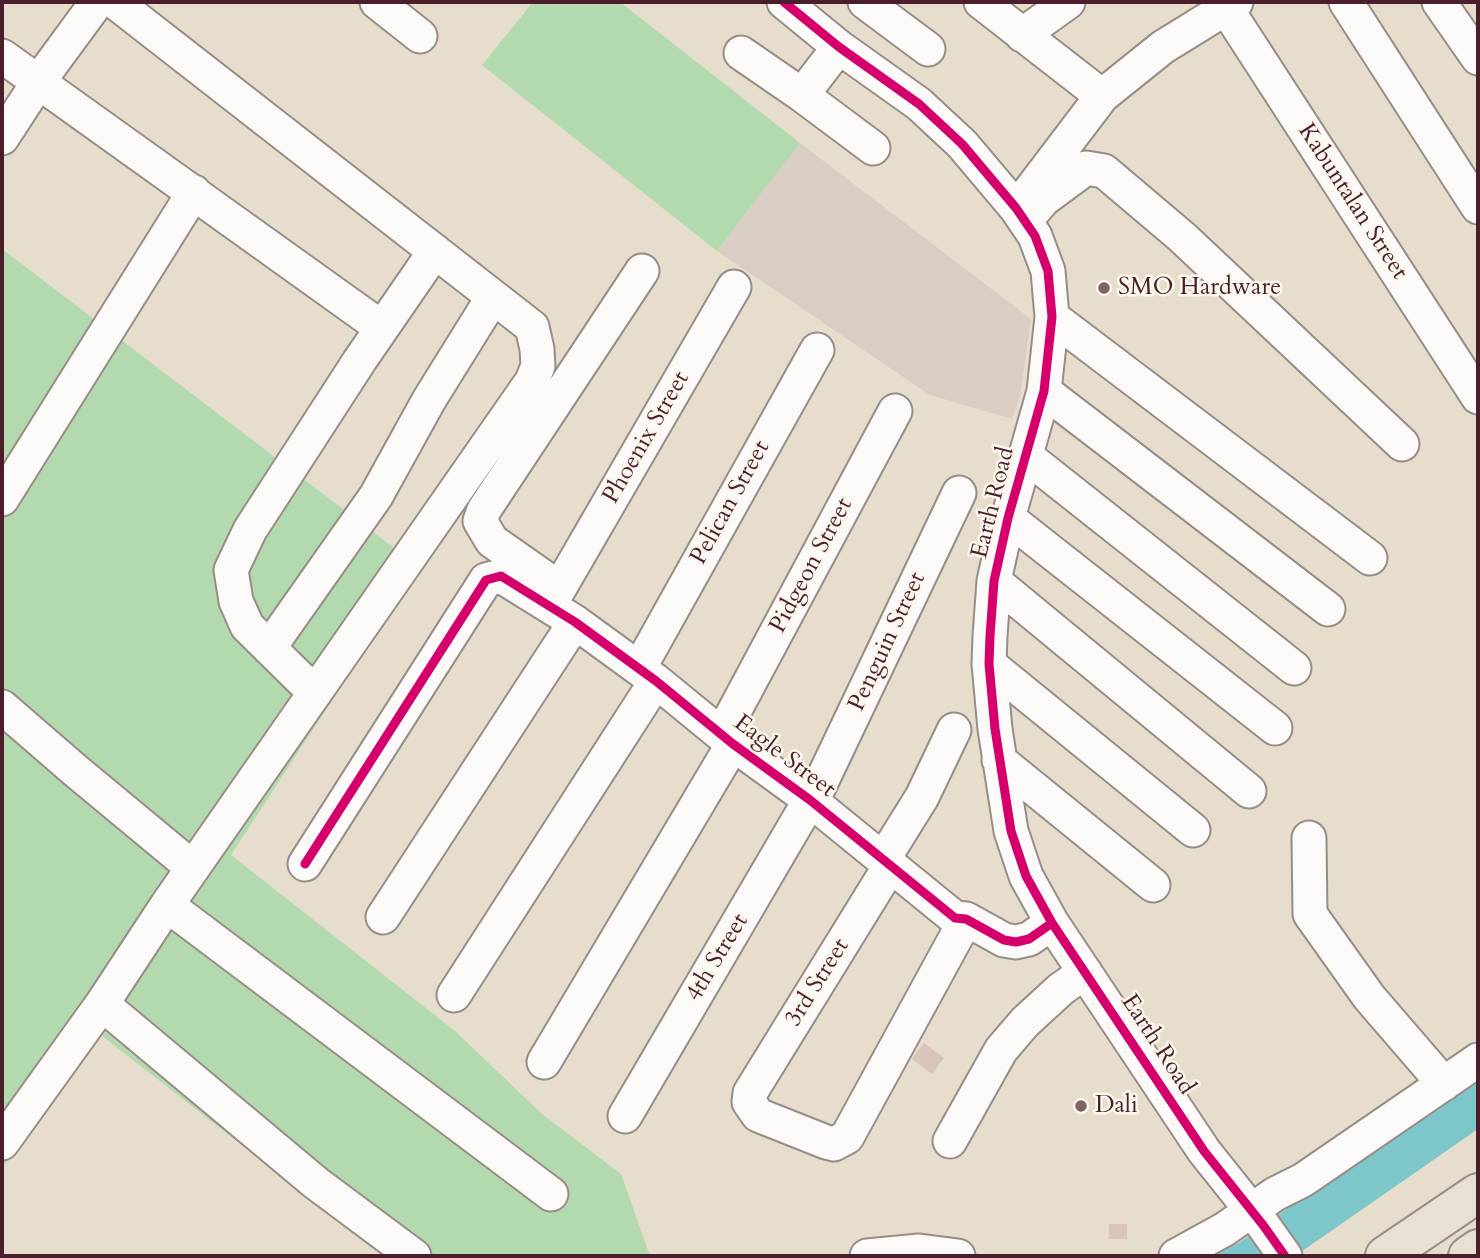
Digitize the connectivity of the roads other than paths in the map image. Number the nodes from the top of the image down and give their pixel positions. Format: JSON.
{"nodes":[{"id":1,"x":97,"y":2,"type":"edge"},
{"id":2,"x":115,"y":2,"type":"edge"},
{"id":3,"x":377,"y":2,"type":"edge"},
{"id":4,"x":865,"y":2,"type":"edge"},
{"id":5,"x":981,"y":2,"type":"edge"},
{"id":6,"x":1068,"y":2,"type":"edge"},
{"id":7,"x":1346,"y":2,"type":"edge"},
{"id":8,"x":1439,"y":2,"type":"edge"},
{"id":9,"x":1231,"y":5,"type":"edge"},
{"id":10,"x":798,"y":6,"type":"edge"},
{"id":11,"x":1022,"y":35,"type":"junction"},
{"id":12,"x":420,"y":36,"type":"dead end"},
{"id":13,"x":839,"y":47,"type":"junction"},
{"id":14,"x":928,"y":49,"type":"dead end"},
{"id":15,"x":741,"y":53,"type":"dead end"},
{"id":16,"x":2,"y":56,"type":"edge"},
{"id":17,"x":1478,"y":58,"type":"edge"},
{"id":18,"x":39,"y":80,"type":"junction"},
{"id":19,"x":802,"y":95,"type":"junction"},
{"id":20,"x":1102,"y":96,"type":"junction"},
{"id":21,"x":2,"y":138,"type":"edge"},
{"id":22,"x":873,"y":148,"type":"dead end"},
{"id":23,"x":194,"y":192,"type":"junction"},
{"id":24,"x":1478,"y":207,"type":"edge"},
{"id":25,"x":1021,"y":215,"type":"junction"},
{"id":26,"x":435,"y":251,"type":"junction"},
{"id":27,"x":642,"y":271,"type":"dead end"},
{"id":28,"x":734,"y":287,"type":"dead end"},
{"id":29,"x":493,"y":297,"type":"junction"},
{"id":30,"x":1052,"y":317,"type":"junction"},
{"id":31,"x":382,"y":328,"type":"junction"},
{"id":32,"x":817,"y":349,"type":"dead end"},
{"id":33,"x":1044,"y":391,"type":"junction"},
{"id":34,"x":1478,"y":397,"type":"edge"},
{"id":35,"x":895,"y":411,"type":"dead end"},
{"id":36,"x":1402,"y":444,"type":"dead end"},
{"id":37,"x":1026,"y":456,"type":"junction"},
{"id":38,"x":959,"y":493,"type":"dead end"},
{"id":39,"x":2,"y":499,"type":"edge"},
{"id":40,"x":1008,"y":519,"type":"junction"},
{"id":41,"x":1370,"y":558,"type":"dead end"},
{"id":42,"x":994,"y":582,"type":"junction"},
{"id":43,"x":559,"y":589,"type":"junction"},
{"id":44,"x":1328,"y":609,"type":"dead end"},
{"id":45,"x":575,"y":622,"type":"junction"},
{"id":46,"x":269,"y":648,"type":"junction"},
{"id":47,"x":989,"y":664,"type":"junction"},
{"id":48,"x":1294,"y":668,"type":"dead end"},
{"id":49,"x":651,"y":669,"type":"junction"},
{"id":50,"x":315,"y":693,"type":"junction"},
{"id":51,"x":2,"y":707,"type":"edge"},
{"id":52,"x":1275,"y":728,"type":"dead end"},
{"id":53,"x":954,"y":730,"type":"dead end"},
{"id":54,"x":731,"y":732,"type":"junction"},
{"id":55,"x":999,"y":761,"type":"junction"},
{"id":56,"x":1249,"y":791,"type":"dead end"},
{"id":57,"x":813,"y":795,"type":"junction"},
{"id":58,"x":1194,"y":830,"type":"dead end"},
{"id":59,"x":1309,"y":838,"type":"dead end"},
{"id":60,"x":889,"y":858,"type":"junction"},
{"id":61,"x":305,"y":864,"type":"dead end"},
{"id":62,"x":194,"y":868,"type":"junction"},
{"id":63,"x":1153,"y":885,"type":"dead end"},
{"id":64,"x":167,"y":905,"type":"junction"},
{"id":65,"x":383,"y":917,"type":"dead end"},
{"id":66,"x":966,"y":919,"type":"junction"},
{"id":67,"x":1052,"y":923,"type":"junction"},
{"id":68,"x":1085,"y":972,"type":"junction"},
{"id":69,"x":454,"y":995,"type":"dead end"},
{"id":70,"x":102,"y":1004,"type":"junction"},
{"id":71,"x":1478,"y":1060,"type":"edge"},
{"id":72,"x":544,"y":1062,"type":"dead end"},
{"id":73,"x":1444,"y":1084,"type":"junction"},
{"id":74,"x":625,"y":1116,"type":"dead end"},
{"id":75,"x":950,"y":1141,"type":"dead end"},
{"id":76,"x":2,"y":1143,"type":"edge"},
{"id":77,"x":1478,"y":1193,"type":"edge"},
{"id":78,"x":551,"y":1194,"type":"dead end"},
{"id":79,"x":1257,"y":1218,"type":"junction"},
{"id":80,"x":1478,"y":1249,"type":"edge"},
{"id":81,"x":414,"y":1256,"type":"edge"},
{"id":82,"x":867,"y":1256,"type":"edge"},
{"id":83,"x":958,"y":1256,"type":"edge"},
{"id":84,"x":1176,"y":1256,"type":"edge"},
{"id":85,"x":1285,"y":1256,"type":"edge"},
{"id":86,"x":1385,"y":1256,"type":"edge"},
{"id":87,"x":1468,"y":1256,"type":"edge"}],
"edges":[{"from":1,"to":18,"type":"street"},
{"from":2,"to":26,"type":"street"},
{"from":3,"to":12,"type":"street"},
{"from":4,"to":14,"type":"street"},
{"from":5,"to":11,"type":"street"},
{"from":6,"to":11,"type":"street"},
{"from":7,"to":24,"type":"street"},
{"from":8,"to":17,"type":"street"},
{"from":9,"to":20,"type":"street"},
{"from":9,"to":34,"type":"street","name":"Kabuntalan Street"},
{"from":10,"to":13,"type":"street","name":"Earth Road"},
{"from":11,"to":20,"type":"street"},
{"from":13,"to":19,"type":"street"},
{"from":13,"to":25,"type":"street","name":"Earth Road"},
{"from":15,"to":19,"type":"street"},
{"from":16,"to":18,"type":"street"},
{"from":18,"to":21,"type":"street"},
{"from":18,"to":23,"type":"street"},
{"from":19,"to":22,"type":"street"},
{"from":20,"to":25,"type":"street"},
{"from":23,"to":31,"type":"street"},
{"from":23,"to":39,"type":"street"},
{"from":25,"to":30,"type":"street","name":"Earth Road"},
{"from":25,"to":36,"type":"street"},
{"from":26,"to":29,"type":"street"},
{"from":26,"to":31,"type":"street"},
{"from":27,"to":43,"type":"street","name":"Eagle Street"},
{"from":28,"to":43,"type":"street","name":"Phoenix Street"},
{"from":29,"to":46,"type":"street"},
{"from":29,"to":50,"type":"street"},
{"from":30,"to":33,"type":"street","name":"Earth Road"},
{"from":30,"to":41,"type":"street"},
{"from":31,"to":46,"type":"street"},
{"from":32,"to":49,"type":"street","name":"Pelican Street"},
{"from":33,"to":37,"type":"street","name":"Earth Road"},
{"from":33,"to":44,"type":"street"},
{"from":35,"to":54,"type":"street","name":"Pidgeon Street"},
{"from":37,"to":40,"type":"street","name":"Earth Road"},
{"from":37,"to":48,"type":"street"},
{"from":38,"to":57,"type":"street","name":"Penguin Street"},
{"from":40,"to":42,"type":"street","name":"Earth Road"},
{"from":40,"to":52,"type":"street"},
{"from":42,"to":47,"type":"street","name":"Earth Road"},
{"from":42,"to":56,"type":"street"},
{"from":43,"to":49,"type":"street","name":"Eagle Street"},
{"from":45,"to":49,"type":"street","name":"Eagle Street"},
{"from":45,"to":61,"type":"street","name":"Eagle Street"},
{"from":45,"to":65,"type":"street"},
{"from":46,"to":50,"type":"street"},
{"from":47,"to":55,"type":"street","name":"Earth Road"},
{"from":47,"to":58,"type":"street"},
{"from":49,"to":54,"type":"street","name":"Eagle Street"},
{"from":49,"to":69,"type":"street","name":"Pelican Street"},
{"from":50,"to":62,"type":"street"},
{"from":51,"to":62,"type":"street"},
{"from":53,"to":60,"type":"street","name":"3rd Street"},
{"from":54,"to":57,"type":"street","name":"Eagle Street"},
{"from":54,"to":72,"type":"street","name":"Pidgeon Street"},
{"from":55,"to":63,"type":"street"},
{"from":55,"to":67,"type":"street","name":"Earth Road"},
{"from":57,"to":60,"type":"street","name":"Eagle Street"},
{"from":57,"to":74,"type":"street","name":"4th Street"},
{"from":59,"to":73,"type":"street"},
{"from":60,"to":66,"type":"street","name":"Eagle Street"},
{"from":60,"to":66,"type":"street","name":"3rd Street"},
{"from":62,"to":64,"type":"street"},
{"from":64,"to":70,"type":"street"},
{"from":64,"to":78,"type":"street"},
{"from":66,"to":67,"type":"street","name":"Eagle Street"},
{"from":67,"to":68,"type":"street","name":"Earth Road"},
{"from":68,"to":75,"type":"street"},
{"from":68,"to":79,"type":"street","name":"Earth Road"},
{"from":70,"to":76,"type":"street"},
{"from":70,"to":81,"type":"street"},
{"from":71,"to":73,"type":"street"},
{"from":73,"to":79,"type":"street"},
{"from":77,"to":86,"type":"main road"},
{"from":79,"to":84,"type":"street"},
{"from":79,"to":85,"type":"street","name":"Earth Road"},
{"from":80,"to":87,"type":"main road"},
{"from":82,"to":83,"type":"street"}]}
